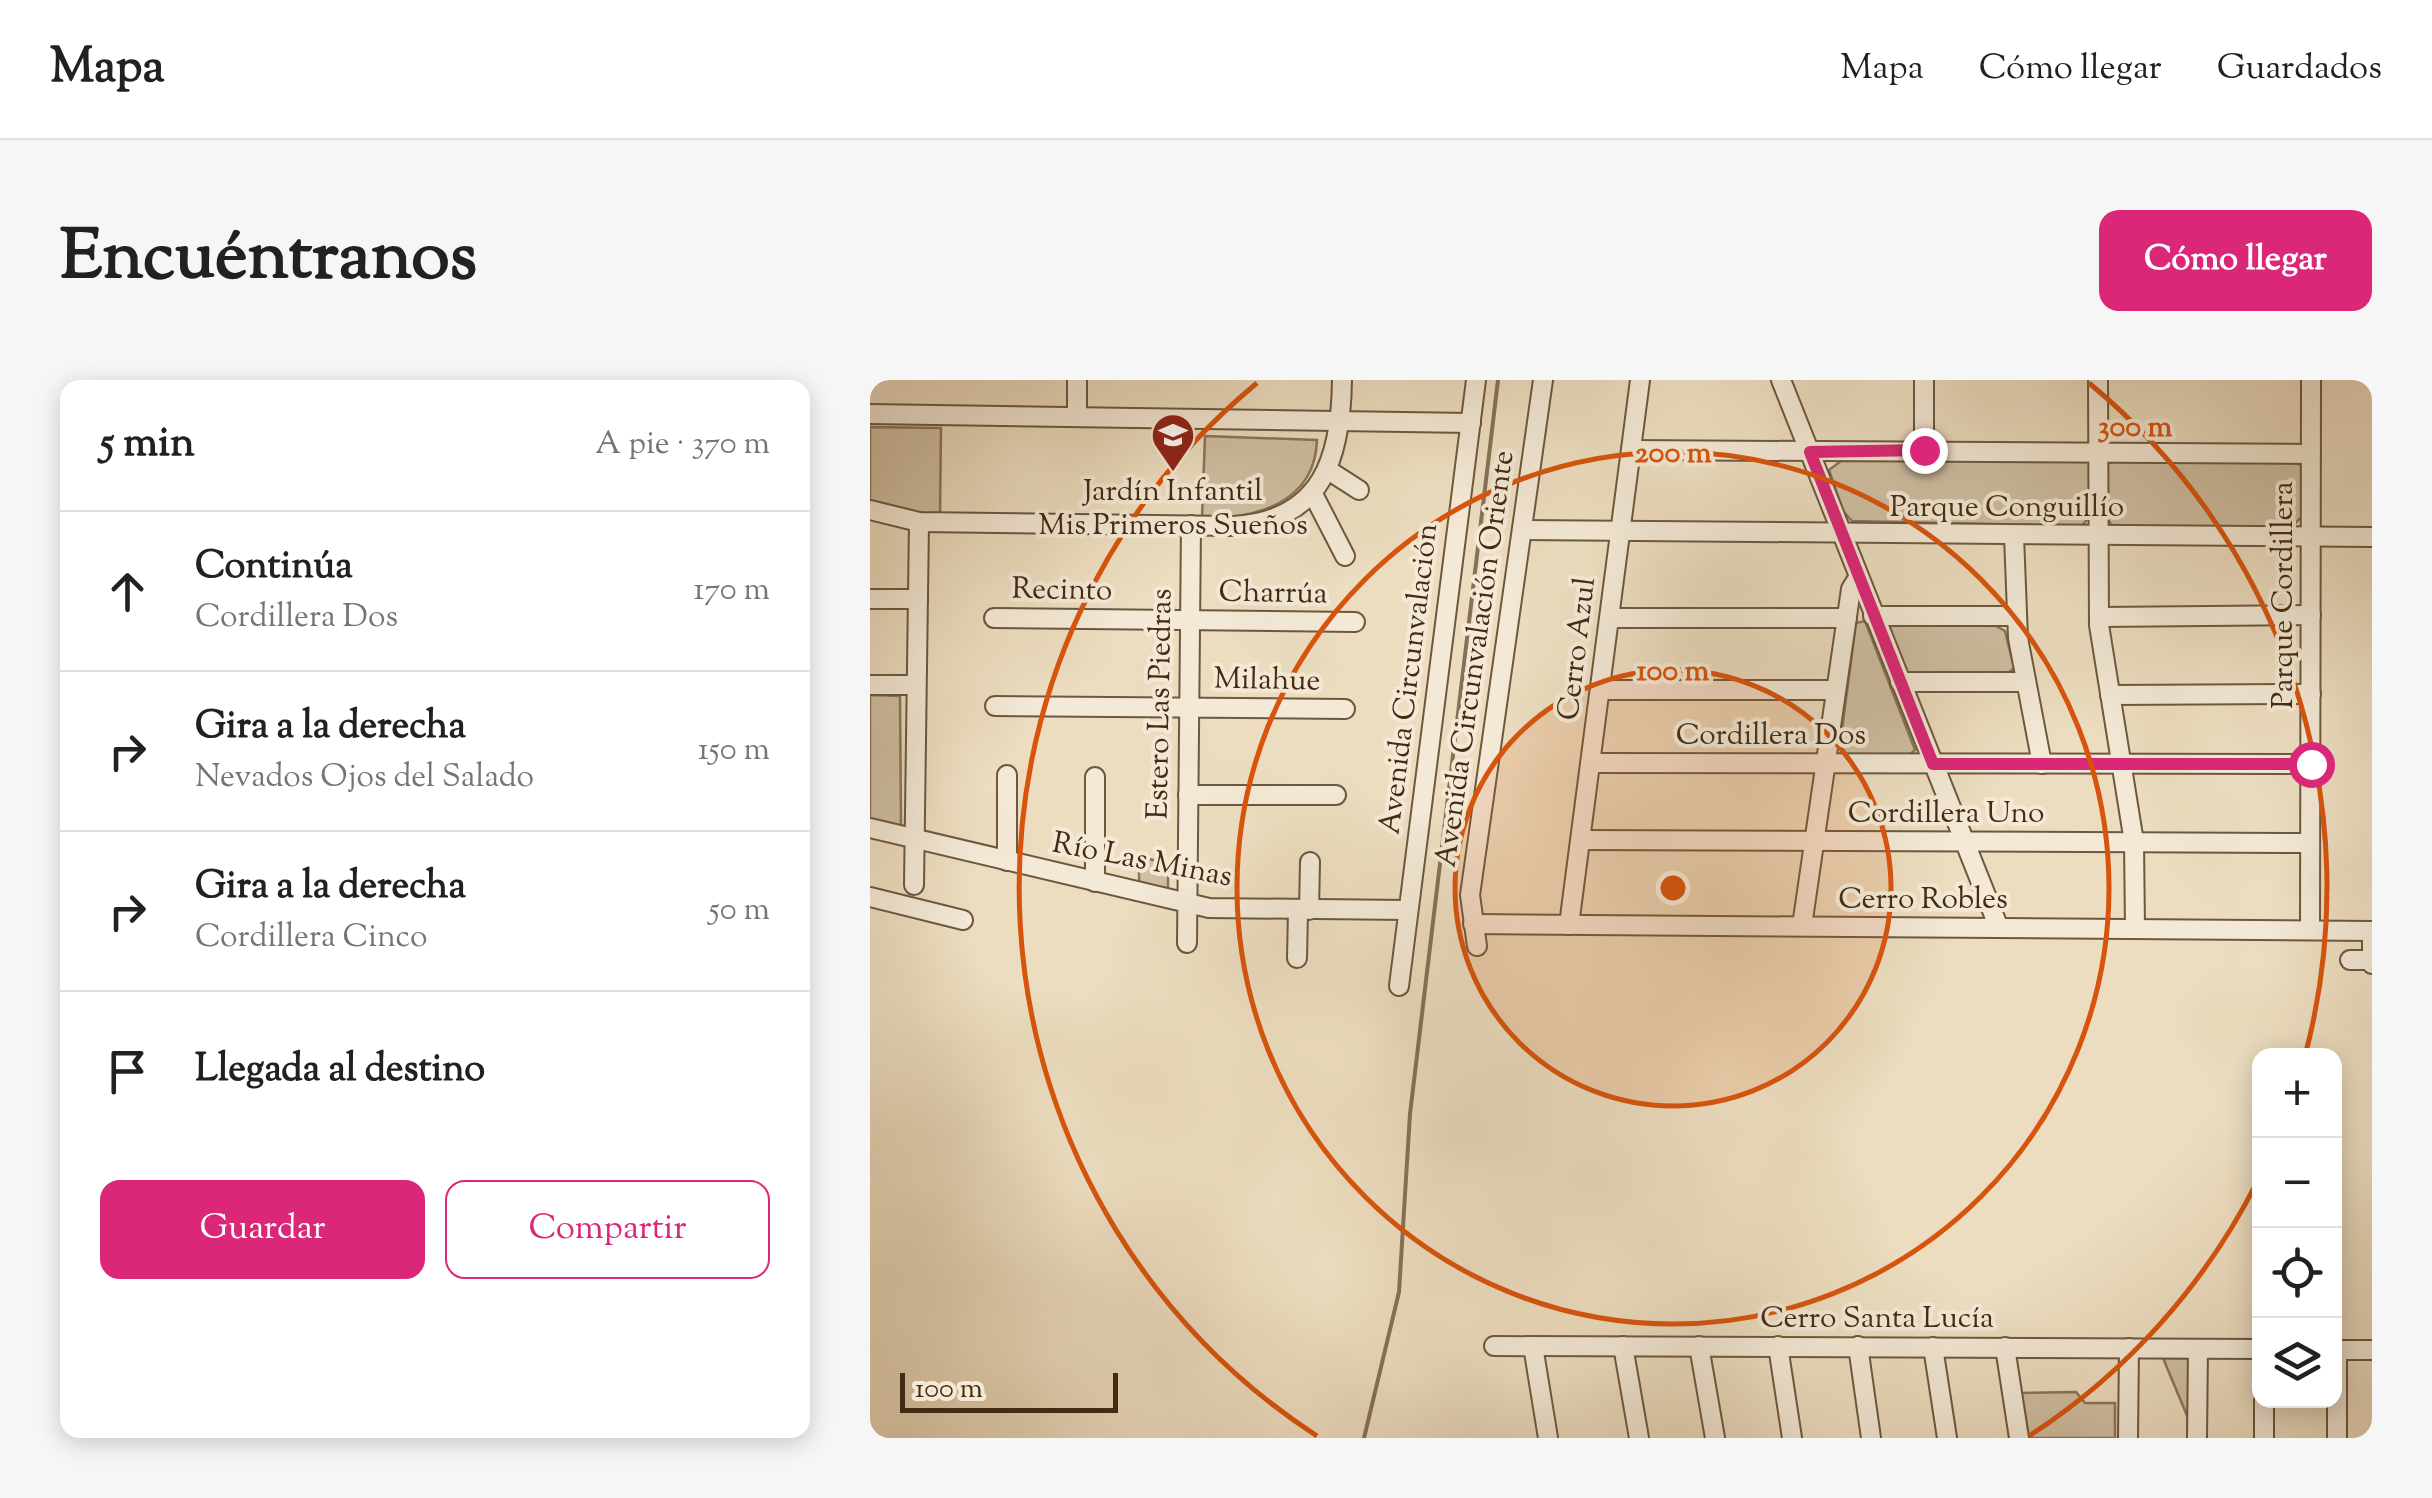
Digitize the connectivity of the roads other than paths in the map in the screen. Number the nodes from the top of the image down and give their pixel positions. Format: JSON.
{"nodes":[{"id":1,"x":1077,"y":380,"type":"edge"},
{"id":2,"x":1342,"y":380,"type":"edge"},
{"id":3,"x":1476,"y":380,"type":"edge"},
{"id":4,"x":1543,"y":380,"type":"edge"},
{"id":5,"x":1640,"y":380,"type":"edge"},
{"id":6,"x":1781,"y":380,"type":"edge"},
{"id":7,"x":1924,"y":380,"type":"edge"},
{"id":8,"x":2098,"y":380,"type":"edge"},
{"id":9,"x":2311,"y":380,"type":"edge"},
{"id":10,"x":870,"y":414,"type":"edge"},
{"id":11,"x":1077,"y":417,"type":"junction"},
{"id":12,"x":1341,"y":420,"type":"junction"},
{"id":13,"x":1471,"y":423,"type":"junction"},
{"id":14,"x":1631,"y":450,"type":"junction"},
{"id":15,"x":1924,"y":450,"type":"junction"},
{"id":16,"x":1810,"y":452,"type":"junction"},
{"id":17,"x":2098,"y":453,"type":"junction"},
{"id":18,"x":2311,"y":454,"type":"junction"},
{"id":19,"x":1328,"y":470,"type":"junction"},
{"id":20,"x":1359,"y":490,"type":"dead end"},
{"id":21,"x":1312,"y":492,"type":"junction"},
{"id":22,"x":870,"y":510,"type":"edge"},
{"id":23,"x":918,"y":522,"type":"junction"},
{"id":24,"x":1191,"y":525,"type":"junction"},
{"id":25,"x":1522,"y":530,"type":"junction"},
{"id":26,"x":1621,"y":534,"type":"junction"},
{"id":27,"x":1841,"y":535,"type":"junction"},
{"id":28,"x":2014,"y":536,"type":"junction"},
{"id":29,"x":2099,"y":536,"type":"junction"},
{"id":30,"x":2372,"y":537,"type":"edge"},
{"id":31,"x":2311,"y":538,"type":"junction"},
{"id":32,"x":1345,"y":556,"type":"dead end"},
{"id":33,"x":1858,"y":578,"type":"junction"},
{"id":34,"x":870,"y":599,"type":"edge"},
{"id":35,"x":918,"y":599,"type":"junction"},
{"id":36,"x":2311,"y":615,"type":"junction"},
{"id":37,"x":1873,"y":616,"type":"junction"},
{"id":38,"x":2016,"y":616,"type":"junction"},
{"id":39,"x":2099,"y":617,"type":"junction"},
{"id":40,"x":994,"y":618,"type":"dead end"},
{"id":41,"x":1610,"y":618,"type":"junction"},
{"id":42,"x":1847,"y":618,"type":"junction"},
{"id":43,"x":1190,"y":620,"type":"junction"},
{"id":44,"x":1354,"y":622,"type":"dead end"},
{"id":45,"x":1900,"y":682,"type":"junction"},
{"id":46,"x":2026,"y":682,"type":"junction"},
{"id":47,"x":870,"y":684,"type":"edge"},
{"id":48,"x":916,"y":685,"type":"junction"},
{"id":49,"x":1600,"y":690,"type":"junction"},
{"id":50,"x":1836,"y":690,"type":"junction"},
{"id":51,"x":2311,"y":694,"type":"junction"},
{"id":52,"x":2110,"y":695,"type":"junction"},
{"id":53,"x":995,"y":706,"type":"dead end"},
{"id":54,"x":1189,"y":708,"type":"junction"},
{"id":55,"x":1345,"y":709,"type":"dead end"},
{"id":56,"x":1591,"y":763,"type":"junction"},
{"id":57,"x":1825,"y":764,"type":"junction"},
{"id":58,"x":1933,"y":764,"type":"junction"},
{"id":59,"x":2042,"y":764,"type":"junction"},
{"id":60,"x":2121,"y":764,"type":"junction"},
{"id":61,"x":2311,"y":764,"type":"junction"},
{"id":62,"x":1007,"y":775,"type":"dead end"},
{"id":63,"x":1095,"y":778,"type":"dead end"},
{"id":64,"x":1188,"y":795,"type":"junction"},
{"id":65,"x":1336,"y":795,"type":"dead end"},
{"id":66,"x":870,"y":828,"type":"edge"},
{"id":67,"x":914,"y":839,"type":"junction"},
{"id":68,"x":1581,"y":840,"type":"junction"},
{"id":69,"x":1814,"y":841,"type":"junction"},
{"id":70,"x":1964,"y":842,"type":"junction"},
{"id":71,"x":2134,"y":842,"type":"junction"},
{"id":72,"x":2310,"y":844,"type":"junction"},
{"id":73,"x":1006,"y":861,"type":"junction"},
{"id":74,"x":1310,"y":862,"type":"dead end"},
{"id":75,"x":1095,"y":882,"type":"junction"},
{"id":76,"x":914,"y":885,"type":"dead end"},
{"id":77,"x":870,"y":897,"type":"edge"},
{"id":78,"x":1187,"y":904,"type":"junction"},
{"id":79,"x":1304,"y":910,"type":"junction"},
{"id":80,"x":1408,"y":910,"type":"junction"},
{"id":81,"x":964,"y":920,"type":"dead end"},
{"id":82,"x":1473,"y":924,"type":"junction"},
{"id":83,"x":1569,"y":925,"type":"junction"},
{"id":84,"x":1802,"y":926,"type":"junction"},
{"id":85,"x":1999,"y":928,"type":"junction"},
{"id":86,"x":2135,"y":929,"type":"junction"},
{"id":87,"x":2310,"y":930,"type":"junction"},
{"id":88,"x":2372,"y":932,"type":"edge"},
{"id":89,"x":1186,"y":943,"type":"dead end"},
{"id":90,"x":1477,"y":946,"type":"dead end"},
{"id":91,"x":1298,"y":958,"type":"dead end"},
{"id":92,"x":2350,"y":960,"type":"dead end"},
{"id":93,"x":2371,"y":962,"type":"edge"},
{"id":94,"x":1399,"y":986,"type":"dead end"},
{"id":95,"x":1494,"y":1346,"type":"dead end"},
{"id":96,"x":1533,"y":1346,"type":"junction"},
{"id":97,"x":1623,"y":1346,"type":"junction"},
{"id":98,"x":1699,"y":1346,"type":"junction"},
{"id":99,"x":1778,"y":1346,"type":"junction"},
{"id":100,"x":1858,"y":1346,"type":"junction"},
{"id":101,"x":1933,"y":1347,"type":"junction"},
{"id":102,"x":2004,"y":1348,"type":"junction"},
{"id":103,"x":2129,"y":1348,"type":"junction"},
{"id":104,"x":2198,"y":1349,"type":"junction"},
{"id":105,"x":2252,"y":1350,"type":"edge"},
{"id":106,"x":2342,"y":1350,"type":"edge"},
{"id":107,"x":2372,"y":1350,"type":"edge"},
{"id":108,"x":2264,"y":1408,"type":"edge"},
{"id":109,"x":2337,"y":1408,"type":"edge"},
{"id":110,"x":1548,"y":1438,"type":"edge"},
{"id":111,"x":1639,"y":1438,"type":"edge"},
{"id":112,"x":1715,"y":1438,"type":"edge"},
{"id":113,"x":1792,"y":1438,"type":"edge"},
{"id":114,"x":1871,"y":1438,"type":"edge"},
{"id":115,"x":1947,"y":1438,"type":"edge"},
{"id":116,"x":2019,"y":1438,"type":"edge"},
{"id":117,"x":2128,"y":1438,"type":"edge"},
{"id":118,"x":2197,"y":1438,"type":"edge"},
{"id":119,"x":2264,"y":1438,"type":"edge"},
{"id":120,"x":2337,"y":1438,"type":"edge"}],
"edges":[{"from":1,"to":11,"type":"street"},
{"from":2,"to":12,"type":"street"},
{"from":3,"to":13,"type":"street","name":"Avenida Circunvalación"},
{"from":4,"to":25,"type":"street","name":"Avenida Circunvalación Oriente"},
{"from":5,"to":14,"type":"street","name":"Cerro Azul"},
{"from":6,"to":16,"type":"street"},
{"from":7,"to":15,"type":"street"},
{"from":8,"to":17,"type":"street"},
{"from":9,"to":18,"type":"street","name":"Parque Cordillera"},
{"from":10,"to":11,"type":"street"},
{"from":11,"to":12,"type":"street"},
{"from":12,"to":13,"type":"street"},
{"from":12,"to":19,"type":"street"},
{"from":13,"to":80,"type":"street","name":"Avenida Circunvalación"},
{"from":14,"to":16,"type":"street"},
{"from":14,"to":26,"type":"street","name":"Cerro Azul"},
{"from":15,"to":16,"type":"street"},
{"from":15,"to":17,"type":"street"},
{"from":16,"to":27,"type":"street"},
{"from":17,"to":18,"type":"street"},
{"from":17,"to":29,"type":"street"},
{"from":18,"to":31,"type":"street","name":"Parque Cordillera"},
{"from":19,"to":20,"type":"street"},
{"from":19,"to":21,"type":"street"},
{"from":21,"to":24,"type":"street"},
{"from":21,"to":32,"type":"street"},
{"from":22,"to":23,"type":"street"},
{"from":23,"to":24,"type":"street"},
{"from":23,"to":35,"type":"street"},
{"from":24,"to":43,"type":"street","name":"Estero Las Piedras"},
{"from":25,"to":26,"type":"street","name":"Parque Conguillío"},
{"from":25,"to":82,"type":"street","name":"Avenida Circunvalación Oriente"},
{"from":26,"to":27,"type":"street","name":"Parque Conguillío"},
{"from":26,"to":41,"type":"street","name":"Cerro Azul"},
{"from":27,"to":28,"type":"street","name":"Parque Conguillío"},
{"from":27,"to":33,"type":"street"},
{"from":28,"to":29,"type":"street","name":"Parque Conguillío"},
{"from":28,"to":38,"type":"street"},
{"from":29,"to":31,"type":"street","name":"Parque Conguillío"},
{"from":29,"to":39,"type":"street"},
{"from":30,"to":31,"type":"street","name":"Parque Conguillío"},
{"from":31,"to":36,"type":"street","name":"Parque Cordillera"},
{"from":33,"to":37,"type":"street"},
{"from":33,"to":42,"type":"street"},
{"from":34,"to":35,"type":"street"},
{"from":35,"to":48,"type":"street"},
{"from":36,"to":39,"type":"street"},
{"from":36,"to":51,"type":"street","name":"Parque Cordillera"},
{"from":37,"to":38,"type":"street"},
{"from":37,"to":45,"type":"street"},
{"from":38,"to":46,"type":"street"},
{"from":39,"to":52,"type":"street"},
{"from":40,"to":43,"type":"street","name":"Recinto"},
{"from":41,"to":42,"type":"street"},
{"from":41,"to":49,"type":"street","name":"Cerro Azul"},
{"from":42,"to":50,"type":"street"},
{"from":43,"to":44,"type":"street","name":"Charrúa"},
{"from":43,"to":54,"type":"street","name":"Estero Las Piedras"},
{"from":45,"to":46,"type":"street"},
{"from":45,"to":58,"type":"street"},
{"from":46,"to":59,"type":"street"},
{"from":47,"to":48,"type":"street"},
{"from":48,"to":67,"type":"street"},
{"from":49,"to":50,"type":"street"},
{"from":49,"to":56,"type":"street","name":"Cerro Azul"},
{"from":50,"to":57,"type":"street"},
{"from":51,"to":52,"type":"street"},
{"from":51,"to":61,"type":"street","name":"Parque Cordillera"},
{"from":52,"to":60,"type":"street"},
{"from":53,"to":54,"type":"street","name":"Milahue"},
{"from":54,"to":55,"type":"street","name":"Milahue"},
{"from":54,"to":64,"type":"street","name":"Estero Las Piedras"},
{"from":56,"to":57,"type":"street","name":"Cordillera Dos"},
{"from":56,"to":68,"type":"street","name":"Cerro Azul"},
{"from":57,"to":58,"type":"street","name":"Cordillera Dos"},
{"from":57,"to":69,"type":"street"},
{"from":58,"to":59,"type":"street","name":"Cordillera Dos"},
{"from":58,"to":70,"type":"street"},
{"from":59,"to":60,"type":"street","name":"Cordillera Dos"},
{"from":60,"to":61,"type":"street","name":"Cordillera Dos"},
{"from":60,"to":71,"type":"street"},
{"from":61,"to":72,"type":"street","name":"Parque Cordillera"},
{"from":62,"to":73,"type":"street"},
{"from":63,"to":75,"type":"street"},
{"from":64,"to":65,"type":"street"},
{"from":64,"to":78,"type":"street","name":"Estero Las Piedras"},
{"from":66,"to":67,"type":"street","name":"Río Las Minas"},
{"from":67,"to":73,"type":"street","name":"Río Las Minas"},
{"from":67,"to":76,"type":"street"},
{"from":68,"to":69,"type":"street","name":"Cordillera Uno"},
{"from":68,"to":83,"type":"street","name":"Cerro Azul"},
{"from":69,"to":70,"type":"street","name":"Cordillera Uno"},
{"from":69,"to":84,"type":"street"},
{"from":70,"to":71,"type":"street","name":"Cordillera Uno"},
{"from":70,"to":85,"type":"street"},
{"from":71,"to":72,"type":"street","name":"Cordillera Uno"},
{"from":71,"to":86,"type":"street"},
{"from":72,"to":87,"type":"street","name":"Parque Cordillera"},
{"from":73,"to":75,"type":"street","name":"Río Las Minas"},
{"from":74,"to":79,"type":"street"},
{"from":75,"to":78,"type":"street","name":"Río Las Minas"},
{"from":77,"to":81,"type":"street"},
{"from":78,"to":79,"type":"street","name":"Río Las Minas"},
{"from":78,"to":89,"type":"street","name":"Estero Las Piedras"},
{"from":79,"to":80,"type":"street","name":"Río Las Minas"},
{"from":79,"to":91,"type":"street"},
{"from":80,"to":94,"type":"street","name":"Avenida Circunvalación"},
{"from":82,"to":83,"type":"street","name":"Cerro Robles"},
{"from":82,"to":90,"type":"street","name":"Avenida Circunvalación Oriente"},
{"from":83,"to":84,"type":"street","name":"Cerro Robles"},
{"from":84,"to":85,"type":"street","name":"Cerro Robles"},
{"from":85,"to":86,"type":"street","name":"Cerro Robles"},
{"from":86,"to":87,"type":"street","name":"Cerro Robles"},
{"from":87,"to":88,"type":"street","name":"Cerro Robles"},
{"from":88,"to":93,"type":"street"},
{"from":92,"to":93,"type":"street"},
{"from":95,"to":96,"type":"street","name":"Cerro Santa Lucía"},
{"from":96,"to":97,"type":"street","name":"Cerro Santa Lucía"},
{"from":96,"to":110,"type":"street"},
{"from":97,"to":98,"type":"street","name":"Cerro Santa Lucía"},
{"from":97,"to":111,"type":"street"},
{"from":98,"to":99,"type":"street","name":"Cerro Santa Lucía"},
{"from":98,"to":112,"type":"street"},
{"from":99,"to":100,"type":"street","name":"Cerro Santa Lucía"},
{"from":99,"to":113,"type":"street"},
{"from":100,"to":101,"type":"street","name":"Cerro Santa Lucía"},
{"from":100,"to":114,"type":"street"},
{"from":101,"to":102,"type":"street","name":"Cerro Santa Lucía"},
{"from":101,"to":115,"type":"street"},
{"from":102,"to":103,"type":"street","name":"Cerro Santa Lucía"},
{"from":102,"to":116,"type":"street"},
{"from":103,"to":104,"type":"street","name":"Cerro Santa Lucía"},
{"from":103,"to":117,"type":"street"},
{"from":104,"to":105,"type":"street","name":"Cerro Santa Lucía"},
{"from":104,"to":118,"type":"street"},
{"from":106,"to":107,"type":"street"},
{"from":108,"to":119,"type":"street"},
{"from":109,"to":120,"type":"street"}]}
